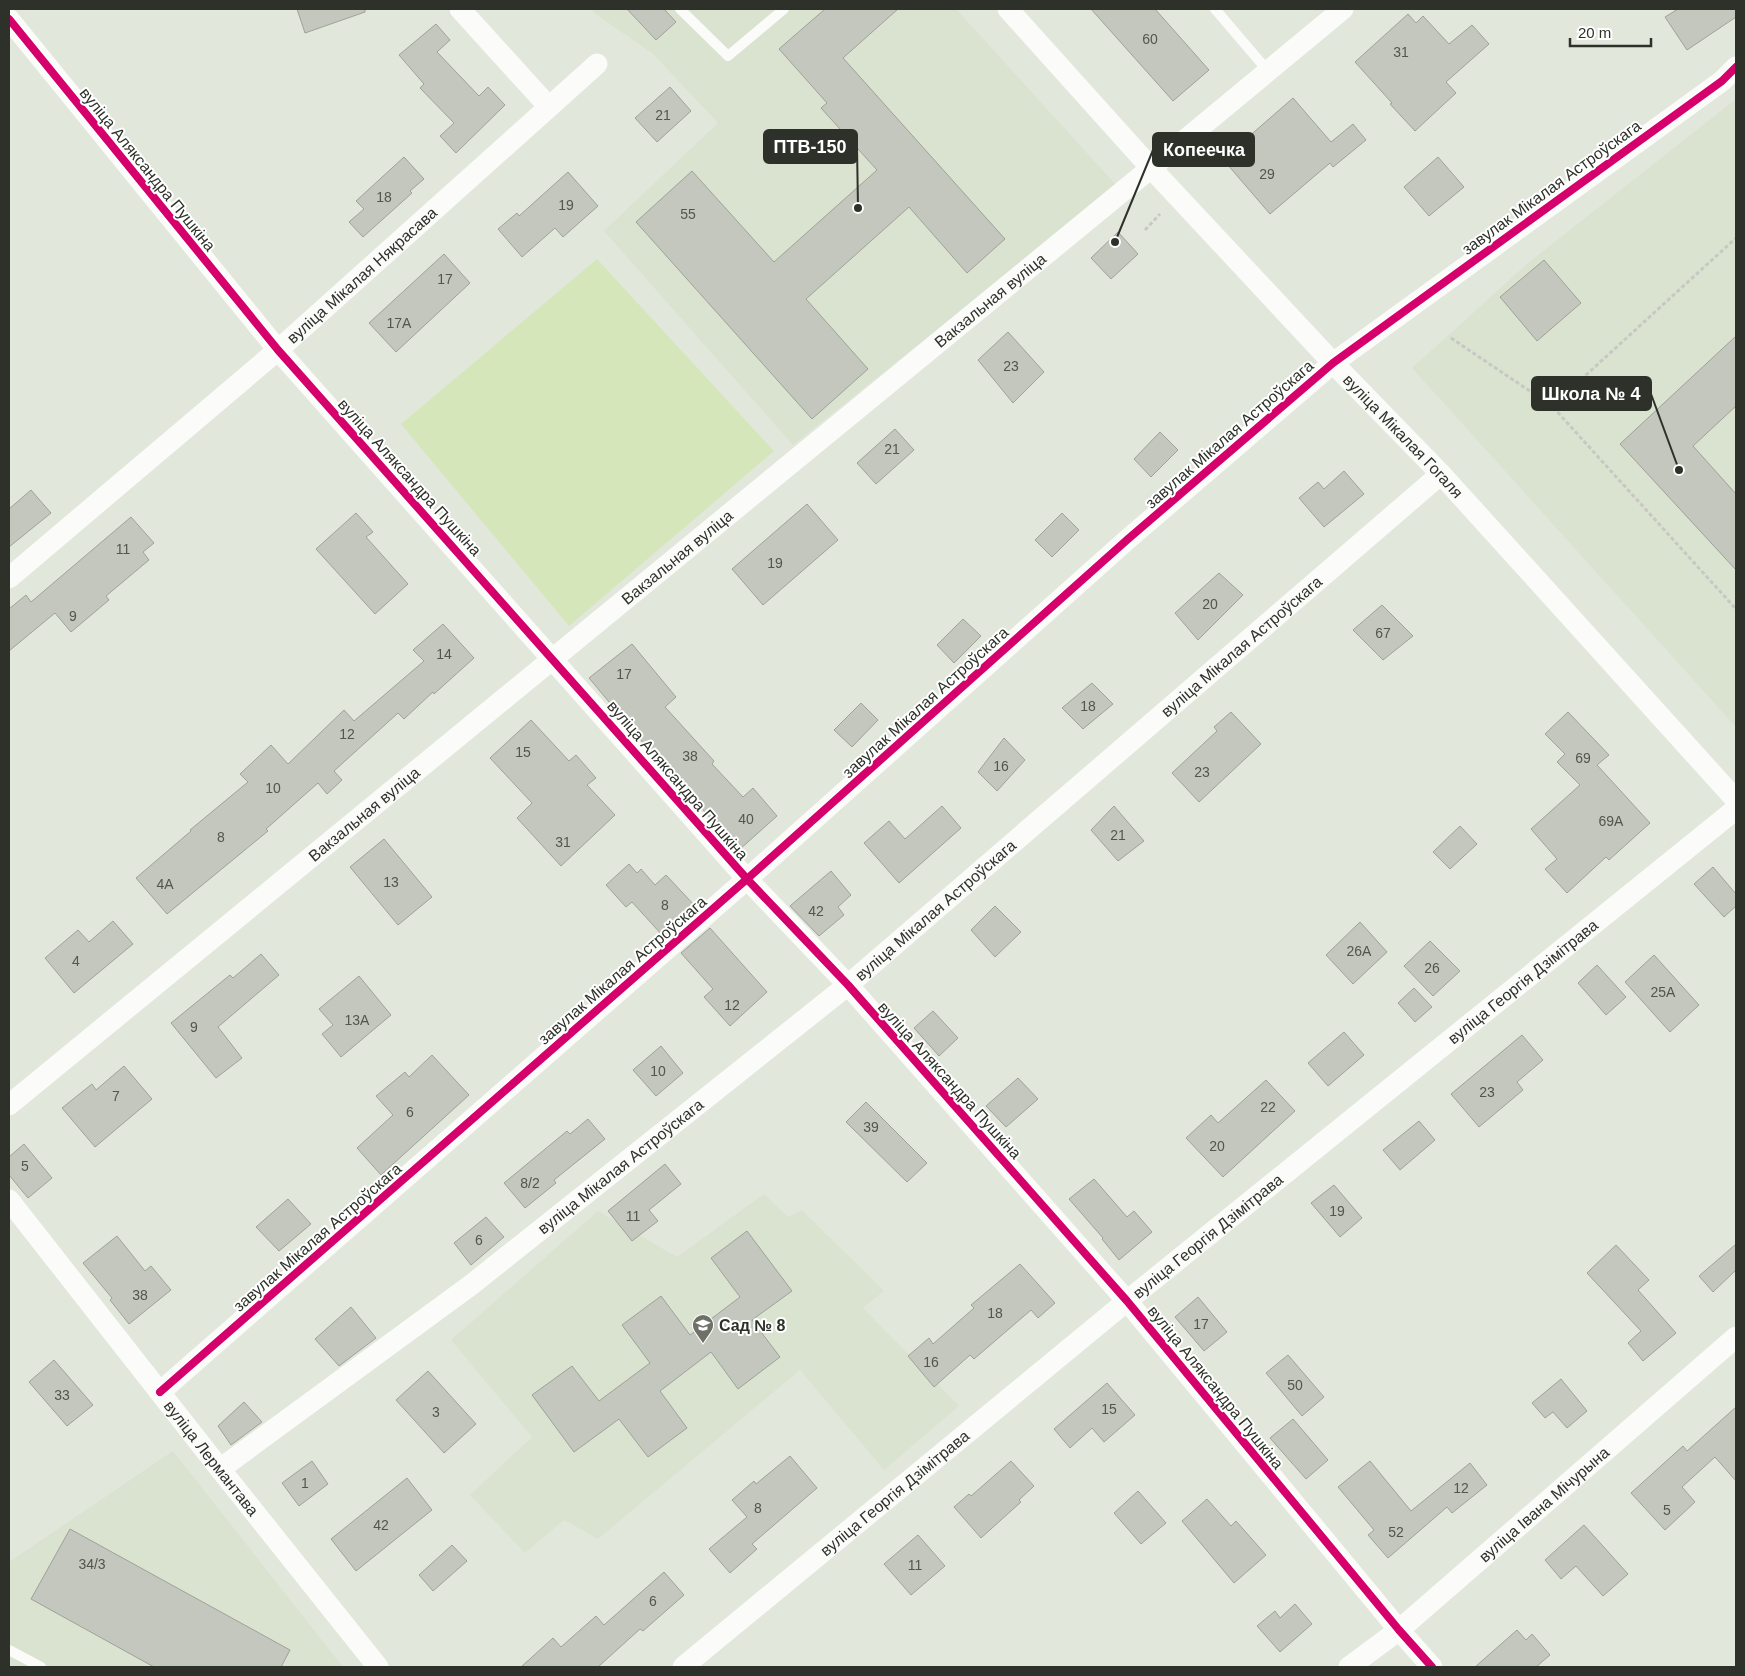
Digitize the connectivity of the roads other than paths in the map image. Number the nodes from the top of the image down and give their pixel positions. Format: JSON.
{"nodes":[{"id":1,"x":460,"y":9,"type":"edge"},
{"id":2,"x":680,"y":9,"type":"edge"},
{"id":3,"x":784,"y":9,"type":"edge"},
{"id":4,"x":1008,"y":9,"type":"edge"},
{"id":5,"x":1215,"y":9,"type":"edge"},
{"id":6,"x":1343,"y":9,"type":"edge"},
{"id":7,"x":9,"y":19,"type":"edge"},
{"id":8,"x":597,"y":64,"type":"dead end"},
{"id":9,"x":1736,"y":67,"type":"edge"},
{"id":10,"x":1268,"y":71,"type":"junction"},
{"id":11,"x":549,"y":107,"type":"junction"},
{"id":12,"x":1151,"y":168,"type":"junction"},
{"id":13,"x":278,"y":350,"type":"junction"},
{"id":14,"x":1333,"y":363,"type":"junction"},
{"id":15,"x":1441,"y":474,"type":"junction"},
{"id":16,"x":9,"y":578,"type":"edge"},
{"id":17,"x":553,"y":658,"type":"junction"},
{"id":18,"x":1736,"y":800,"type":"edge"},
{"id":19,"x":1736,"y":809,"type":"edge"},
{"id":20,"x":747,"y":880,"type":"junction"},
{"id":21,"x":848,"y":985,"type":"junction"},
{"id":22,"x":9,"y":1105,"type":"edge"},
{"id":23,"x":9,"y":1200,"type":"edge"},
{"id":24,"x":1128,"y":1301,"type":"junction"},
{"id":25,"x":1736,"y":1338,"type":"edge"},
{"id":26,"x":160,"y":1392,"type":"junction"},
{"id":27,"x":220,"y":1469,"type":"junction"},
{"id":28,"x":1399,"y":1630,"type":"junction"},
{"id":29,"x":9,"y":1650,"type":"edge"},
{"id":30,"x":41,"y":1667,"type":"edge"},
{"id":31,"x":378,"y":1667,"type":"edge"},
{"id":32,"x":683,"y":1667,"type":"edge"},
{"id":33,"x":1349,"y":1667,"type":"edge"},
{"id":34,"x":1432,"y":1667,"type":"edge"}],
"edges":[{"from":1,"to":11,"type":"street"},
{"from":2,"to":3,"type":"lane"},
{"from":4,"to":12,"type":"street","name":"вуліца Мікалая Гогаля"},
{"from":5,"to":10,"type":"lane"},
{"from":6,"to":10,"type":"street","name":"Вакзальная вуліца"},
{"from":7,"to":13,"type":"street","name":"вуліца Аляксандра Пушкіна"},
{"from":8,"to":11,"type":"street","name":"вуліца Мікалая Някрасава"},
{"from":9,"to":14,"type":"street","name":"завулак Мікалая Астроўскага"},
{"from":10,"to":12,"type":"street","name":"Вакзальная вуліца"},
{"from":11,"to":13,"type":"street","name":"вуліца Мікалая Някрасава"},
{"from":12,"to":14,"type":"street","name":"вуліца Мікалая Гогаля"},
{"from":12,"to":17,"type":"street","name":"Вакзальная вуліца"},
{"from":13,"to":16,"type":"street","name":"вуліца Мікалая Някрасава"},
{"from":13,"to":17,"type":"street","name":"вуліца Аляксандра Пушкіна"},
{"from":14,"to":15,"type":"street","name":"вуліца Мікалая Гогаля"},
{"from":14,"to":20,"type":"street","name":"завулак Мікалая Астроўскага"},
{"from":15,"to":18,"type":"street","name":"вуліца Мікалая Гогаля"},
{"from":15,"to":21,"type":"street","name":"вуліца Мікалая Астроўскага"},
{"from":17,"to":20,"type":"street","name":"вуліца Аляксандра Пушкіна"},
{"from":17,"to":22,"type":"street","name":"Вакзальная вуліца"},
{"from":19,"to":24,"type":"street","name":"вуліца Георгія Дзімітрава"},
{"from":20,"to":21,"type":"street","name":"вуліца Аляксандра Пушкіна"},
{"from":20,"to":26,"type":"street","name":"завулак Мікалая Астроўскага"},
{"from":21,"to":24,"type":"street","name":"вуліца Аляксандра Пушкіна"},
{"from":21,"to":27,"type":"street","name":"вуліца Мікалая Астроўскага"},
{"from":23,"to":26,"type":"street","name":"вуліца Лермантава"},
{"from":24,"to":28,"type":"street","name":"вуліца Аляксандра Пушкіна"},
{"from":24,"to":32,"type":"street","name":"вуліца Георгія Дзімітрава"},
{"from":25,"to":28,"type":"street","name":"вуліца Івана Мічурына"},
{"from":26,"to":27,"type":"street","name":"вуліца Лермантава"},
{"from":27,"to":31,"type":"street","name":"вуліца Лермантава"},
{"from":28,"to":33,"type":"street","name":"вуліца Івана Мічурына"},
{"from":28,"to":34,"type":"street","name":"вуліца Аляксандра Пушкіна"},
{"from":29,"to":30,"type":"lane"}]}
